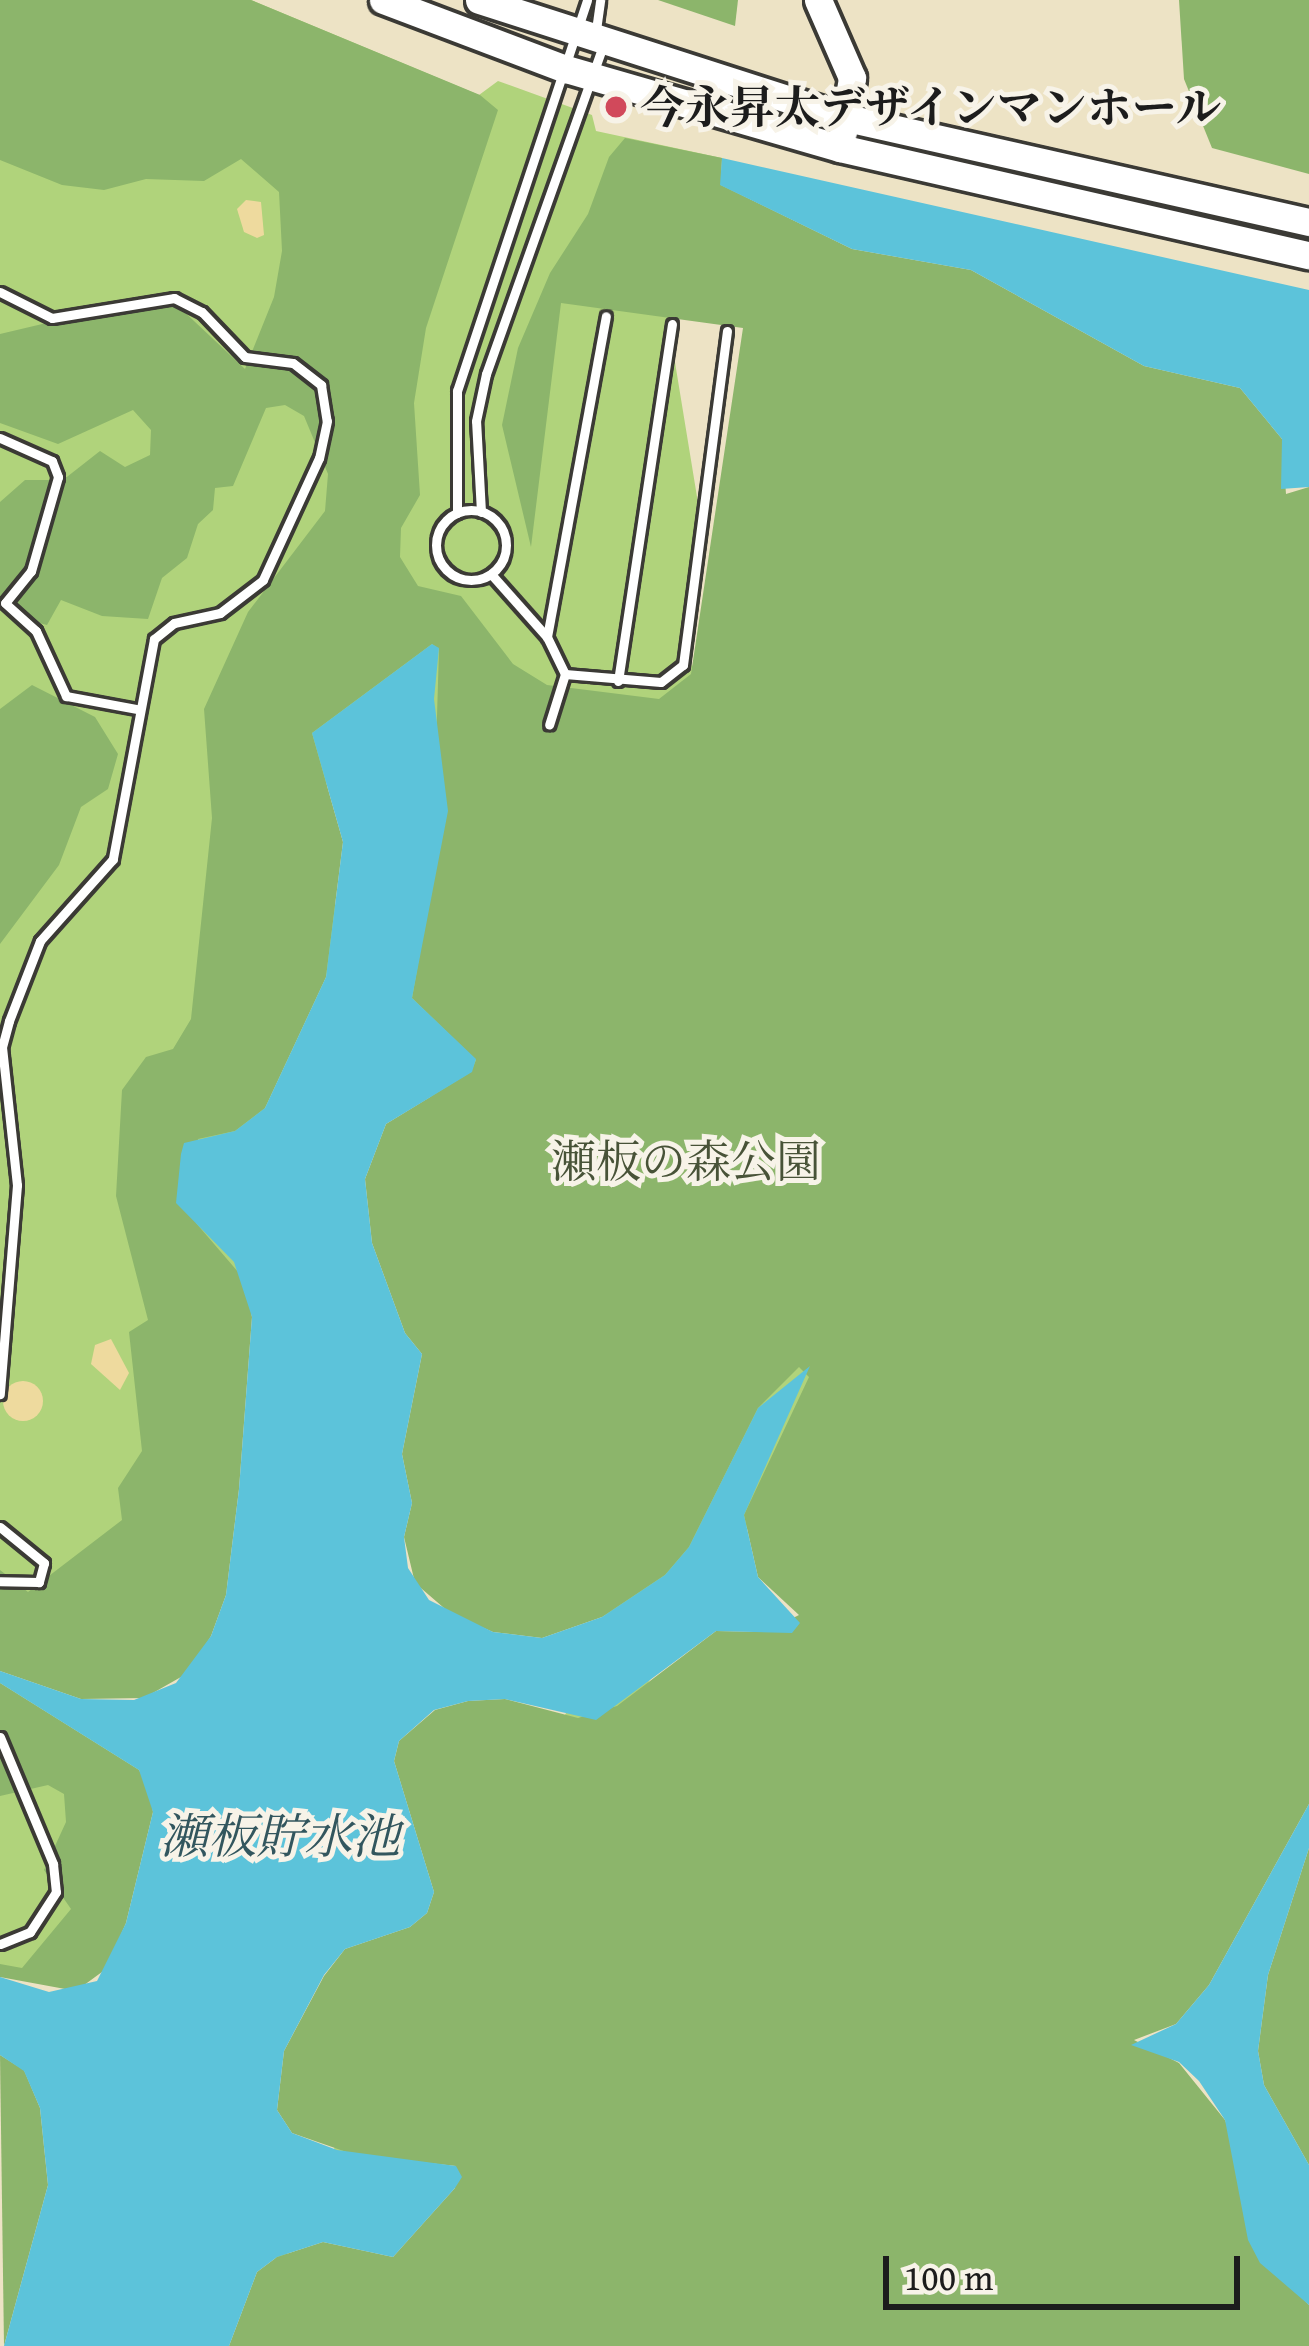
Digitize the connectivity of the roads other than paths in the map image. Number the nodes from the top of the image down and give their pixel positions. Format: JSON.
{"nodes":[{"id":1,"x":383,"y":0,"type":"edge"},
{"id":2,"x":479,"y":0,"type":"edge"},
{"id":3,"x":587,"y":0,"type":"edge"},
{"id":4,"x":600,"y":0,"type":"edge"},
{"id":5,"x":818,"y":0,"type":"edge"},
{"id":6,"x":591,"y":39,"type":"junction"},
{"id":7,"x":566,"y":69,"type":"junction"},
{"id":8,"x":594,"y":77,"type":"junction"},
{"id":9,"x":847,"y":118,"type":"junction"},
{"id":10,"x":840,"y":148,"type":"junction"},
{"id":11,"x":1309,"y":222,"type":"edge"},
{"id":12,"x":1309,"y":255,"type":"edge"},
{"id":13,"x":0,"y":292,"type":"edge"},
{"id":14,"x":606,"y":316,"type":"dead end"},
{"id":15,"x":672,"y":324,"type":"dead end"},
{"id":16,"x":727,"y":332,"type":"dead end"},
{"id":17,"x":0,"y":439,"type":"edge"},
{"id":18,"x":481,"y":512,"type":"junction"},
{"id":19,"x":457,"y":513,"type":"junction"},
{"id":20,"x":491,"y":574,"type":"junction"},
{"id":21,"x":3,"y":602,"type":"edge"},
{"id":22,"x":547,"y":637,"type":"junction"},
{"id":23,"x":565,"y":674,"type":"junction"},
{"id":24,"x":618,"y":681,"type":"junction"},
{"id":25,"x":137,"y":709,"type":"junction"},
{"id":26,"x":549,"y":725,"type":"dead end"},
{"id":27,"x":0,"y":1394,"type":"edge"},
{"id":28,"x":0,"y":1527,"type":"edge"},
{"id":29,"x":0,"y":1581,"type":"edge"},
{"id":30,"x":0,"y":1737,"type":"edge"},
{"id":31,"x":0,"y":1944,"type":"edge"}],
"edges":[{"from":1,"to":7,"type":"street"},
{"from":2,"to":6,"type":"street"},
{"from":3,"to":6,"type":"lane"},
{"from":4,"to":6,"type":"lane"},
{"from":5,"to":9,"type":"street"},
{"from":6,"to":7,"type":"lane"},
{"from":6,"to":8,"type":"lane"},
{"from":6,"to":9,"type":"street"},
{"from":7,"to":8,"type":"street"},
{"from":7,"to":19,"type":"lane"},
{"from":8,"to":10,"type":"street"},
{"from":8,"to":18,"type":"lane"},
{"from":9,"to":10,"type":"street"},
{"from":9,"to":11,"type":"street"},
{"from":10,"to":12,"type":"street"},
{"from":13,"to":25,"type":"lane"},
{"from":14,"to":22,"type":"lane"},
{"from":15,"to":24,"type":"lane"},
{"from":16,"to":24,"type":"lane"},
{"from":17,"to":21,"type":"lane"},
{"from":18,"to":19,"type":"lane"},
{"from":18,"to":20,"type":"lane"},
{"from":19,"to":20,"type":"lane"},
{"from":20,"to":22,"type":"lane"},
{"from":21,"to":25,"type":"lane"},
{"from":22,"to":23,"type":"lane"},
{"from":23,"to":24,"type":"lane"},
{"from":23,"to":26,"type":"lane"},
{"from":25,"to":27,"type":"lane"},
{"from":28,"to":29,"type":"lane"},
{"from":30,"to":31,"type":"lane"}]}
